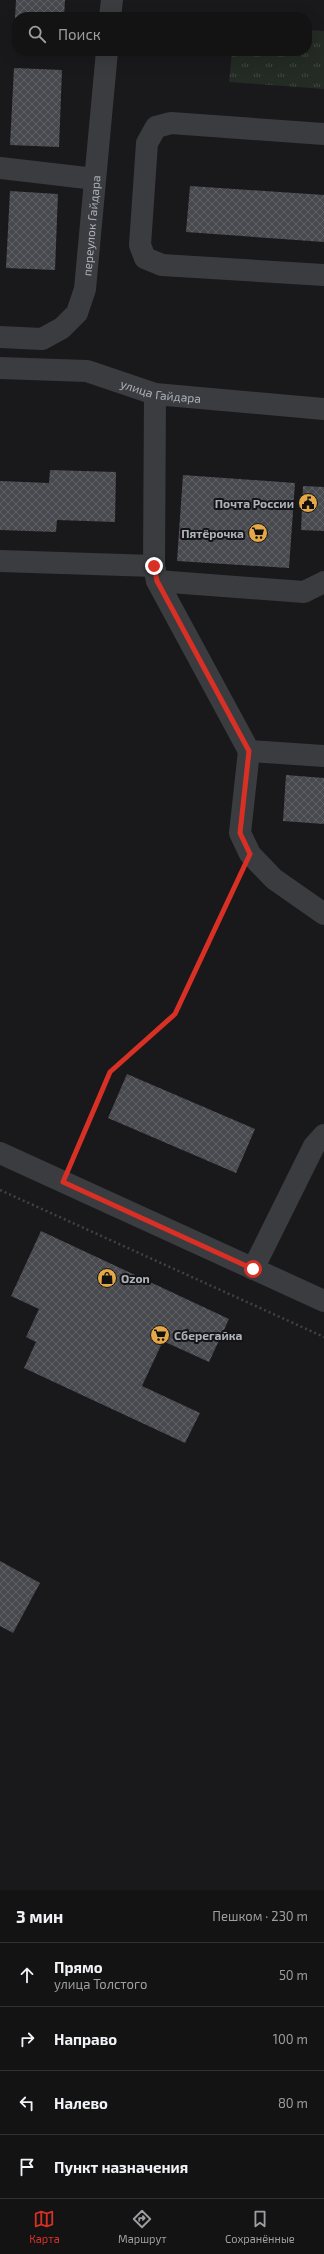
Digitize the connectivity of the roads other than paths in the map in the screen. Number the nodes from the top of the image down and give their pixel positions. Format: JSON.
{"nodes":[{"id":1,"x":112,"y":0,"type":"edge"},
{"id":2,"x":111,"y":12,"type":"edge"},
{"id":3,"x":107,"y":56,"type":"edge"},
{"id":4,"x":324,"y":134,"type":"edge"},
{"id":5,"x":0,"y":168,"type":"edge"},
{"id":6,"x":95,"y":179,"type":"junction"},
{"id":7,"x":324,"y":275,"type":"edge"},
{"id":8,"x":0,"y":337,"type":"edge"},
{"id":9,"x":0,"y":368,"type":"edge"},
{"id":10,"x":155,"y":394,"type":"junction"},
{"id":11,"x":324,"y":409,"type":"edge"},
{"id":12,"x":0,"y":561,"type":"edge"},
{"id":13,"x":156,"y":573,"type":"junction"},
{"id":14,"x":324,"y":582,"type":"edge"},
{"id":15,"x":249,"y":751,"type":"junction"},
{"id":16,"x":324,"y":756,"type":"edge"},
{"id":17,"x":324,"y":914,"type":"edge"},
{"id":18,"x":324,"y":1135,"type":"edge"},
{"id":19,"x":0,"y":1153,"type":"edge"},
{"id":20,"x":253,"y":1269,"type":"junction"},
{"id":21,"x":324,"y":1302,"type":"edge"}],
"edges":[{"from":1,"to":2,"type":"street"},
{"from":3,"to":6,"type":"street","name":"переулок Гайдара"},
{"from":4,"to":7,"type":"street"},
{"from":5,"to":6,"type":"street"},
{"from":6,"to":8,"type":"street","name":"переулок Гайдара"},
{"from":9,"to":10,"type":"street","name":"улица Гайдара"},
{"from":10,"to":11,"type":"street","name":"улица Гайдара"},
{"from":10,"to":13,"type":"street"},
{"from":12,"to":13,"type":"street"},
{"from":13,"to":14,"type":"street"},
{"from":13,"to":15,"type":"street"},
{"from":15,"to":16,"type":"street"},
{"from":15,"to":17,"type":"street"},
{"from":18,"to":20,"type":"street"},
{"from":19,"to":20,"type":"street"},
{"from":20,"to":21,"type":"street"}]}
